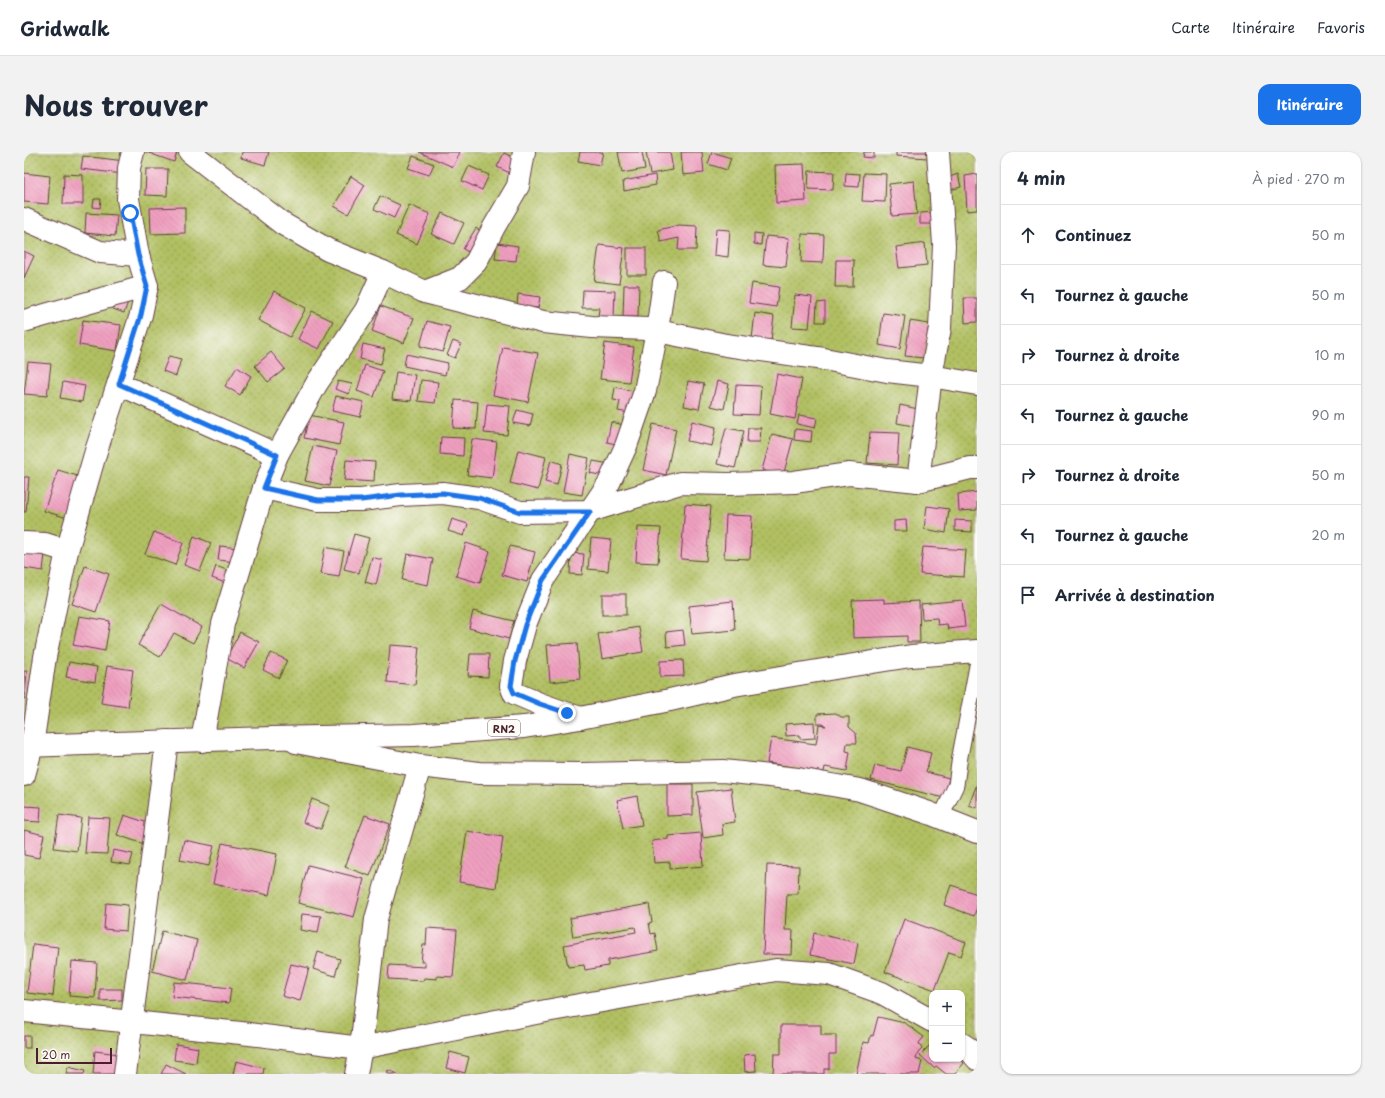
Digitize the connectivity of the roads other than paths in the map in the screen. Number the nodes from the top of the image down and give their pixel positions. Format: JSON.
{"nodes":[{"id":1,"x":133,"y":152,"type":"edge"},
{"id":2,"x":190,"y":152,"type":"edge"},
{"id":3,"x":524,"y":152,"type":"edge"},
{"id":4,"x":938,"y":152,"type":"edge"},
{"id":5,"x":24,"y":219,"type":"edge"},
{"id":6,"x":138,"y":255,"type":"junction"},
{"id":7,"x":383,"y":272,"type":"junction"},
{"id":8,"x":664,"y":282,"type":"dead end"},
{"id":9,"x":147,"y":286,"type":"junction"},
{"id":10,"x":425,"y":292,"type":"junction"},
{"id":11,"x":24,"y":321,"type":"edge"},
{"id":12,"x":657,"y":331,"type":"junction"},
{"id":13,"x":931,"y":376,"type":"junction"},
{"id":14,"x":119,"y":384,"type":"junction"},
{"id":15,"x":977,"y":384,"type":"edge"},
{"id":16,"x":277,"y":455,"type":"junction"},
{"id":17,"x":977,"y":468,"type":"edge"},
{"id":18,"x":918,"y":481,"type":"junction"},
{"id":19,"x":264,"y":488,"type":"junction"},
{"id":20,"x":590,"y":512,"type":"junction"},
{"id":21,"x":24,"y":543,"type":"edge"},
{"id":22,"x":67,"y":551,"type":"junction"},
{"id":23,"x":977,"y":651,"type":"edge"},
{"id":24,"x":977,"y":666,"type":"edge"},
{"id":25,"x":580,"y":718,"type":"junction"},
{"id":26,"x":272,"y":738,"type":"junction"},
{"id":27,"x":168,"y":741,"type":"junction"},
{"id":28,"x":202,"y":741,"type":"junction"},
{"id":29,"x":28,"y":746,"type":"edge"},
{"id":30,"x":420,"y":766,"type":"junction"},
{"id":31,"x":24,"y":775,"type":"edge"},
{"id":32,"x":941,"y":817,"type":"junction"},
{"id":33,"x":977,"y":832,"type":"edge"},
{"id":34,"x":24,"y":1011,"type":"edge"},
{"id":35,"x":929,"y":1019,"type":"edge"},
{"id":36,"x":132,"y":1022,"type":"junction"},
{"id":37,"x":965,"y":1046,"type":"edge"},
{"id":38,"x":361,"y":1048,"type":"junction"},
{"id":39,"x":977,"y":1059,"type":"edge"},
{"id":40,"x":125,"y":1074,"type":"edge"},
{"id":41,"x":356,"y":1074,"type":"edge"}],
"edges":[{"from":1,"to":6,"type":"main road"},
{"from":2,"to":7,"type":"main road"},
{"from":3,"to":10,"type":"main road"},
{"from":4,"to":13,"type":"main road"},
{"from":5,"to":6,"type":"main road"},
{"from":6,"to":9,"type":"main road"},
{"from":7,"to":10,"type":"main road"},
{"from":7,"to":16,"type":"main road"},
{"from":8,"to":12,"type":"main road"},
{"from":9,"to":11,"type":"main road"},
{"from":9,"to":14,"type":"main road"},
{"from":10,"to":12,"type":"main road"},
{"from":12,"to":13,"type":"main road"},
{"from":12,"to":20,"type":"main road"},
{"from":13,"to":15,"type":"main road"},
{"from":13,"to":18,"type":"main road"},
{"from":14,"to":16,"type":"main road"},
{"from":14,"to":22,"type":"main road"},
{"from":16,"to":19,"type":"main road"},
{"from":17,"to":18,"type":"main road"},
{"from":18,"to":20,"type":"main road"},
{"from":19,"to":20,"type":"main road"},
{"from":19,"to":28,"type":"main road"},
{"from":20,"to":25,"type":"main road"},
{"from":21,"to":22,"type":"main road"},
{"from":22,"to":29,"type":"main road"},
{"from":23,"to":25,"type":"main road","number":"RN2"},
{"from":24,"to":32,"type":"lane"},
{"from":25,"to":26,"type":"main road","number":"RN2"},
{"from":26,"to":28,"type":"main road","number":"RN2"},
{"from":26,"to":30,"type":"main road"},
{"from":27,"to":28,"type":"main road","number":"RN2"},
{"from":27,"to":29,"type":"main road","number":"RN2"},
{"from":27,"to":36,"type":"main road"},
{"from":29,"to":31,"type":"main road"},
{"from":30,"to":32,"type":"main road"},
{"from":30,"to":38,"type":"main road"},
{"from":32,"to":33,"type":"main road"},
{"from":34,"to":36,"type":"main road"},
{"from":35,"to":38,"type":"main road"},
{"from":36,"to":38,"type":"main road"},
{"from":36,"to":40,"type":"main road"},
{"from":37,"to":39,"type":"main road"},
{"from":38,"to":41,"type":"main road"}]}
